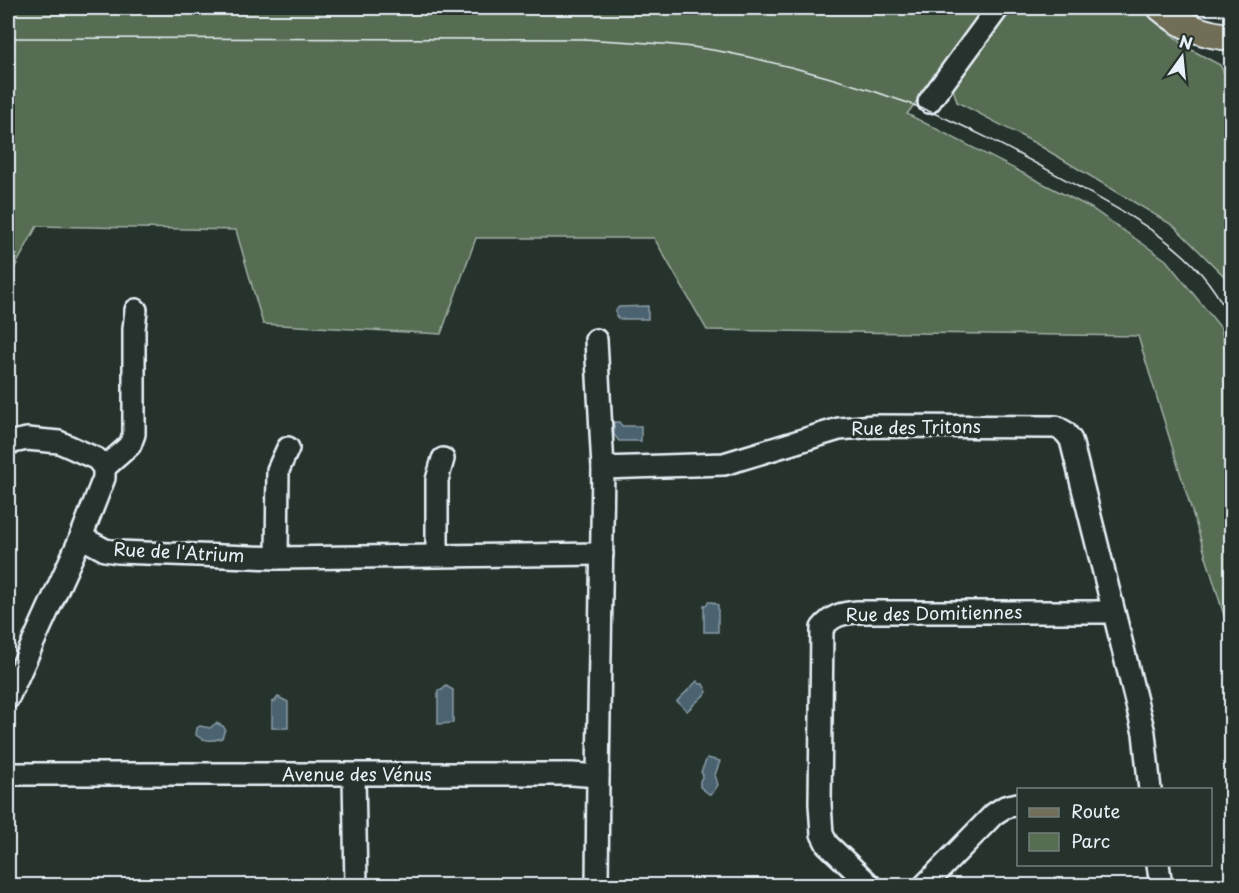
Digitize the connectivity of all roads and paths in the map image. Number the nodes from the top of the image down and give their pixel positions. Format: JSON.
{"nodes":[{"id":1,"x":998,"y":8,"type":"edge"},
{"id":2,"x":1161,"y":8,"type":"edge"},
{"id":3,"x":1226,"y":42,"type":"edge"},
{"id":4,"x":929,"y":102,"type":"dead end"},
{"id":5,"x":136,"y":310,"type":"dead end"},
{"id":6,"x":596,"y":340,"type":"dead end"},
{"id":7,"x":8,"y":442,"type":"edge"},
{"id":8,"x":288,"y":448,"type":"dead end"},
{"id":9,"x":443,"y":459,"type":"dead end"},
{"id":10,"x":104,"y":468,"type":"junction"},
{"id":11,"x":603,"y":468,"type":"junction"},
{"id":12,"x":81,"y":537,"type":"junction"},
{"id":13,"x":602,"y":554,"type":"junction"},
{"id":14,"x":437,"y":555,"type":"junction"},
{"id":15,"x":276,"y":558,"type":"junction"},
{"id":16,"x":1112,"y":612,"type":"junction"},
{"id":17,"x":8,"y":698,"type":"edge"},
{"id":18,"x":8,"y":774,"type":"edge"},
{"id":19,"x":354,"y":775,"type":"junction"},
{"id":20,"x":598,"y":777,"type":"junction"},
{"id":21,"x":1150,"y":788,"type":"edge"},
{"id":22,"x":1017,"y":804,"type":"edge"},
{"id":23,"x":1158,"y":866,"type":"edge"},
{"id":24,"x":356,"y":885,"type":"edge"},
{"id":25,"x":597,"y":885,"type":"edge"},
{"id":26,"x":871,"y":885,"type":"edge"},
{"id":27,"x":924,"y":885,"type":"edge"},
{"id":28,"x":1161,"y":885,"type":"edge"}],
"edges":[{"from":1,"to":4,"type":"street"},
{"from":2,"to":3,"type":"main road"},
{"from":5,"to":10,"type":"street"},
{"from":6,"to":11,"type":"street"},
{"from":7,"to":10,"type":"street"},
{"from":8,"to":15,"type":"street"},
{"from":9,"to":14,"type":"street"},
{"from":10,"to":12,"type":"street"},
{"from":11,"to":13,"type":"street"},
{"from":11,"to":16,"type":"street","name":"Rue des Tritons"},
{"from":12,"to":15,"type":"street","name":"Rue de l'Atrium"},
{"from":12,"to":17,"type":"street"},
{"from":13,"to":14,"type":"street","name":"Rue de l'Atrium"},
{"from":13,"to":20,"type":"street"},
{"from":14,"to":15,"type":"street","name":"Rue de l'Atrium"},
{"from":16,"to":21,"type":"street","name":"Rue des Tritons"},
{"from":16,"to":26,"type":"street","name":"Rue des Domitiennes"},
{"from":18,"to":19,"type":"street","name":"Avenue des Vénus"},
{"from":19,"to":20,"type":"street","name":"Avenue des Vénus"},
{"from":19,"to":24,"type":"street"},
{"from":20,"to":25,"type":"street"},
{"from":22,"to":27,"type":"street"},
{"from":23,"to":28,"type":"street"}]}
